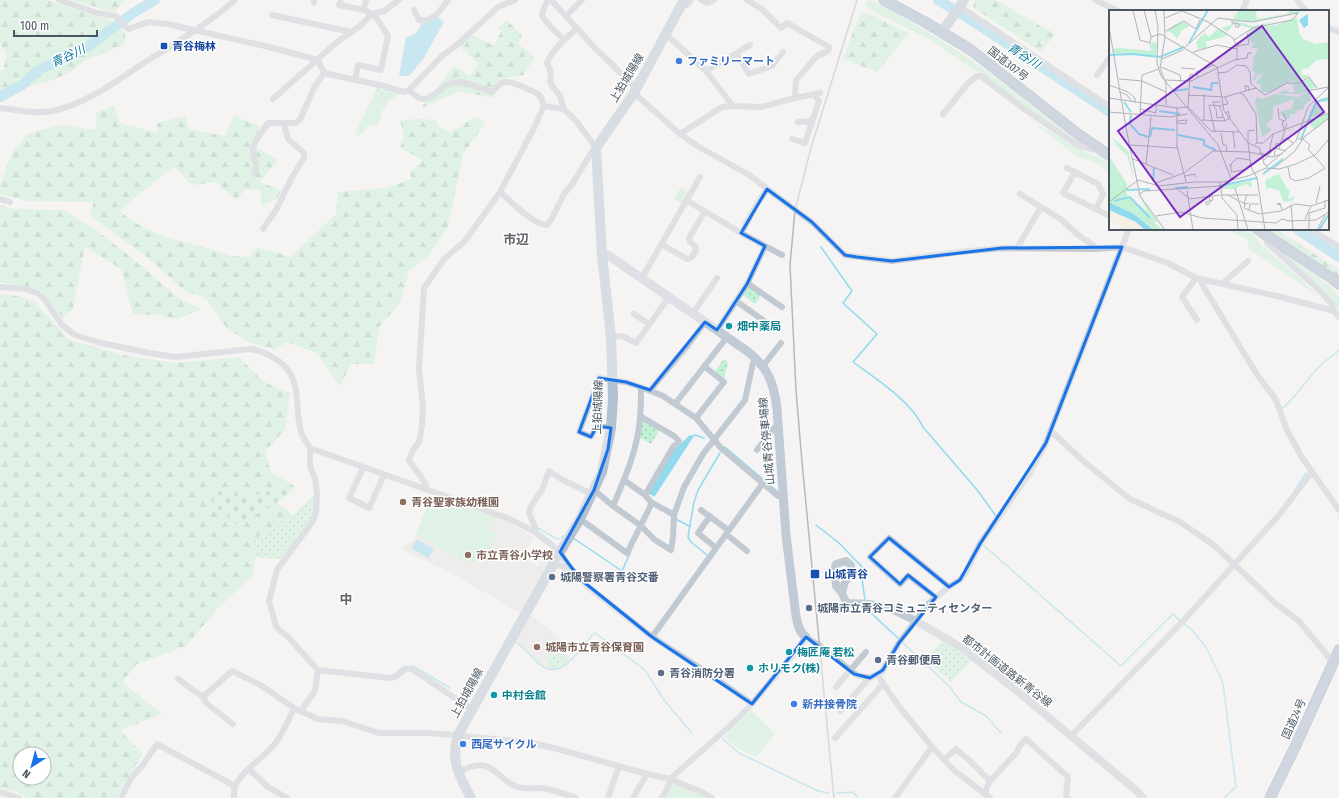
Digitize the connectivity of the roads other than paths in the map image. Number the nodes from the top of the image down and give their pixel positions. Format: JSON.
{"nodes":[{"id":1,"x":59,"y":0,"type":"edge"},
{"id":2,"x":235,"y":0,"type":"edge"},
{"id":3,"x":341,"y":0,"type":"edge"},
{"id":4,"x":366,"y":0,"type":"edge"},
{"id":5,"x":399,"y":0,"type":"edge"},
{"id":6,"x":448,"y":0,"type":"edge"},
{"id":7,"x":514,"y":0,"type":"edge"},
{"id":8,"x":548,"y":0,"type":"edge"},
{"id":9,"x":551,"y":0,"type":"edge"},
{"id":10,"x":582,"y":0,"type":"edge"},
{"id":11,"x":691,"y":0,"type":"edge"},
{"id":12,"x":701,"y":0,"type":"edge"},
{"id":13,"x":714,"y":0,"type":"edge"},
{"id":14,"x":747,"y":0,"type":"edge"},
{"id":15,"x":884,"y":0,"type":"edge"},
{"id":16,"x":1095,"y":0,"type":"edge"},
{"id":17,"x":1247,"y":0,"type":"edge"},
{"id":18,"x":1297,"y":0,"type":"edge"},
{"id":19,"x":682,"y":3,"type":"edge"},
{"id":20,"x":960,"y":5,"type":"edge"},
{"id":21,"x":364,"y":10,"type":"junction"},
{"id":22,"x":414,"y":10,"type":"dead end"},
{"id":23,"x":1116,"y":10,"type":"edge"},
{"id":24,"x":1242,"y":10,"type":"edge"},
{"id":25,"x":1305,"y":10,"type":"edge"},
{"id":26,"x":373,"y":14,"type":"junction"},
{"id":27,"x":272,"y":15,"type":"dead end"},
{"id":28,"x":566,"y":16,"type":"junction"},
{"id":29,"x":577,"y":28,"type":"junction"},
{"id":30,"x":1329,"y":28,"type":"edge"},
{"id":31,"x":194,"y":30,"type":"junction"},
{"id":32,"x":351,"y":32,"type":"junction"},
{"id":33,"x":942,"y":32,"type":"junction"},
{"id":34,"x":1339,"y":32,"type":"edge"},
{"id":35,"x":666,"y":35,"type":"junction"},
{"id":36,"x":564,"y":40,"type":"junction"},
{"id":37,"x":750,"y":45,"type":"dead end"},
{"id":38,"x":783,"y":52,"type":"dead end"},
{"id":39,"x":737,"y":54,"type":"junction"},
{"id":40,"x":1109,"y":58,"type":"edge"},
{"id":41,"x":318,"y":60,"type":"junction"},
{"id":42,"x":706,"y":71,"type":"junction"},
{"id":43,"x":324,"y":73,"type":"junction"},
{"id":44,"x":1097,"y":75,"type":"dead end"},
{"id":45,"x":355,"y":80,"type":"junction"},
{"id":46,"x":409,"y":90,"type":"junction"},
{"id":47,"x":635,"y":90,"type":"junction"},
{"id":48,"x":795,"y":98,"type":"junction"},
{"id":49,"x":273,"y":99,"type":"dead end"},
{"id":50,"x":544,"y":106,"type":"junction"},
{"id":51,"x":733,"y":106,"type":"junction"},
{"id":52,"x":1109,"y":107,"type":"edge"},
{"id":53,"x":0,"y":108,"type":"edge"},
{"id":54,"x":564,"y":109,"type":"junction"},
{"id":55,"x":943,"y":114,"type":"dead end"},
{"id":56,"x":812,"y":121,"type":"junction"},
{"id":57,"x":798,"y":122,"type":"dead end"},
{"id":58,"x":284,"y":124,"type":"junction"},
{"id":59,"x":680,"y":134,"type":"junction"},
{"id":60,"x":792,"y":139,"type":"dead end"},
{"id":61,"x":596,"y":148,"type":"junction"},
{"id":62,"x":1106,"y":153,"type":"edge"},
{"id":63,"x":1067,"y":168,"type":"dead end"},
{"id":64,"x":1075,"y":172,"type":"junction"},
{"id":65,"x":254,"y":174,"type":"dead end"},
{"id":66,"x":700,"y":177,"type":"dead end"},
{"id":67,"x":767,"y":189,"type":"junction"},
{"id":68,"x":500,"y":192,"type":"junction"},
{"id":69,"x":1020,"y":194,"type":"dead end"},
{"id":70,"x":0,"y":199,"type":"edge"},
{"id":71,"x":686,"y":200,"type":"junction"},
{"id":72,"x":10,"y":202,"type":"dead end"},
{"id":73,"x":1041,"y":207,"type":"junction"},
{"id":74,"x":1096,"y":209,"type":"junction"},
{"id":75,"x":704,"y":212,"type":"junction"},
{"id":76,"x":1109,"y":216,"type":"edge"},
{"id":77,"x":263,"y":229,"type":"dead end"},
{"id":78,"x":1129,"y":230,"type":"edge"},
{"id":79,"x":1258,"y":230,"type":"edge"},
{"id":80,"x":1312,"y":230,"type":"edge"},
{"id":81,"x":741,"y":233,"type":"junction"},
{"id":82,"x":1266,"y":235,"type":"junction"},
{"id":83,"x":661,"y":244,"type":"junction"},
{"id":84,"x":765,"y":246,"type":"junction"},
{"id":85,"x":1122,"y":247,"type":"junction"},
{"id":86,"x":1017,"y":248,"type":"junction"},
{"id":87,"x":1339,"y":248,"type":"edge"},
{"id":88,"x":1095,"y":249,"type":"junction"},
{"id":89,"x":602,"y":255,"type":"junction"},
{"id":90,"x":782,"y":255,"type":"dead end"},
{"id":91,"x":1248,"y":261,"type":"dead end"},
{"id":92,"x":642,"y":278,"type":"junction"},
{"id":93,"x":716,"y":278,"type":"dead end"},
{"id":94,"x":1199,"y":279,"type":"junction"},
{"id":95,"x":747,"y":283,"type":"junction"},
{"id":96,"x":1223,"y":283,"type":"junction"},
{"id":97,"x":1339,"y":284,"type":"edge"},
{"id":98,"x":0,"y":287,"type":"edge"},
{"id":99,"x":669,"y":297,"type":"junction"},
{"id":100,"x":736,"y":301,"type":"junction"},
{"id":101,"x":782,"y":307,"type":"dead end"},
{"id":102,"x":1334,"y":311,"type":"junction"},
{"id":103,"x":693,"y":313,"type":"junction"},
{"id":104,"x":634,"y":314,"type":"dead end"},
{"id":105,"x":1339,"y":317,"type":"edge"},
{"id":106,"x":1197,"y":320,"type":"dead end"},
{"id":107,"x":705,"y":322,"type":"junction"},
{"id":108,"x":767,"y":323,"type":"dead end"},
{"id":109,"x":649,"y":324,"type":"junction"},
{"id":110,"x":717,"y":330,"type":"junction"},
{"id":111,"x":611,"y":337,"type":"junction"},
{"id":112,"x":727,"y":337,"type":"junction"},
{"id":113,"x":780,"y":343,"type":"dead end"},
{"id":114,"x":759,"y":362,"type":"junction"},
{"id":115,"x":704,"y":366,"type":"junction"},
{"id":116,"x":612,"y":380,"type":"junction"},
{"id":117,"x":641,"y":386,"type":"junction"},
{"id":118,"x":650,"y":390,"type":"junction"},
{"id":119,"x":675,"y":404,"type":"junction"},
{"id":120,"x":640,"y":416,"type":"junction"},
{"id":121,"x":696,"y":418,"type":"junction"},
{"id":122,"x":778,"y":426,"type":"junction"},
{"id":123,"x":611,"y":428,"type":"junction"},
{"id":124,"x":1052,"y":431,"type":"junction"},
{"id":125,"x":714,"y":439,"type":"junction"},
{"id":126,"x":310,"y":448,"type":"junction"},
{"id":127,"x":757,"y":450,"type":"dead end"},
{"id":128,"x":363,"y":468,"type":"junction"},
{"id":129,"x":1312,"y":472,"type":"junction"},
{"id":130,"x":384,"y":475,"type":"junction"},
{"id":131,"x":624,"y":480,"type":"junction"},
{"id":132,"x":763,"y":483,"type":"junction"},
{"id":133,"x":427,"y":489,"type":"junction"},
{"id":134,"x":593,"y":492,"type":"junction"},
{"id":135,"x":645,"y":495,"type":"junction"},
{"id":136,"x":784,"y":497,"type":"junction"},
{"id":137,"x":651,"y":502,"type":"junction"},
{"id":138,"x":613,"y":506,"type":"junction"},
{"id":139,"x":701,"y":510,"type":"dead end"},
{"id":140,"x":1339,"y":510,"type":"edge"},
{"id":141,"x":674,"y":515,"type":"junction"},
{"id":142,"x":710,"y":516,"type":"junction"},
{"id":143,"x":580,"y":519,"type":"junction"},
{"id":144,"x":640,"y":525,"type":"junction"},
{"id":145,"x":535,"y":532,"type":"junction"},
{"id":146,"x":727,"y":532,"type":"junction"},
{"id":147,"x":716,"y":548,"type":"junction"},
{"id":148,"x":671,"y":550,"type":"junction"},
{"id":149,"x":747,"y":551,"type":"dead end"},
{"id":150,"x":560,"y":552,"type":"junction"},
{"id":151,"x":678,"y":555,"type":"dead end"},
{"id":152,"x":1235,"y":564,"type":"junction"},
{"id":153,"x":552,"y":566,"type":"junction"},
{"id":154,"x":580,"y":579,"type":"junction"},
{"id":155,"x":949,"y":587,"type":"junction"},
{"id":156,"x":842,"y":593,"type":"dead end"},
{"id":157,"x":936,"y":597,"type":"junction"},
{"id":158,"x":916,"y":621,"type":"junction"},
{"id":159,"x":652,"y":637,"type":"junction"},
{"id":160,"x":806,"y":637,"type":"junction"},
{"id":161,"x":1339,"y":650,"type":"edge"},
{"id":162,"x":866,"y":652,"type":"dead end"},
{"id":163,"x":1334,"y":662,"type":"junction"},
{"id":164,"x":318,"y":670,"type":"junction"},
{"id":165,"x":850,"y":671,"type":"junction"},
{"id":166,"x":878,"y":675,"type":"junction"},
{"id":167,"x":867,"y":678,"type":"junction"},
{"id":168,"x":178,"y":679,"type":"dead end"},
{"id":169,"x":883,"y":684,"type":"junction"},
{"id":170,"x":836,"y":687,"type":"dead end"},
{"id":171,"x":203,"y":697,"type":"junction"},
{"id":172,"x":752,"y":704,"type":"junction"},
{"id":173,"x":294,"y":708,"type":"junction"},
{"id":174,"x":471,"y":709,"type":"junction"},
{"id":175,"x":301,"y":711,"type":"junction"},
{"id":176,"x":840,"y":711,"type":"dead end"},
{"id":177,"x":233,"y":724,"type":"dead end"},
{"id":178,"x":458,"y":735,"type":"junction"},
{"id":179,"x":1071,"y":736,"type":"junction"},
{"id":180,"x":836,"y":738,"type":"dead end"},
{"id":181,"x":932,"y":746,"type":"junction"},
{"id":182,"x":944,"y":760,"type":"junction"},
{"id":183,"x":619,"y":766,"type":"junction"},
{"id":184,"x":249,"y":769,"type":"junction"},
{"id":185,"x":458,"y":772,"type":"junction"},
{"id":186,"x":647,"y":774,"type":"junction"},
{"id":187,"x":670,"y":779,"type":"junction"},
{"id":188,"x":990,"y":781,"type":"junction"},
{"id":189,"x":235,"y":786,"type":"junction"},
{"id":190,"x":0,"y":792,"type":"edge"},
{"id":191,"x":987,"y":796,"type":"edge"},
{"id":192,"x":1138,"y":796,"type":"edge"},
{"id":193,"x":19,"y":798,"type":"edge"},
{"id":194,"x":120,"y":798,"type":"edge"},
{"id":195,"x":234,"y":798,"type":"edge"},
{"id":196,"x":287,"y":798,"type":"edge"},
{"id":197,"x":471,"y":798,"type":"edge"},
{"id":198,"x":576,"y":798,"type":"edge"},
{"id":199,"x":608,"y":798,"type":"edge"},
{"id":200,"x":633,"y":798,"type":"edge"},
{"id":201,"x":662,"y":798,"type":"edge"},
{"id":202,"x":712,"y":798,"type":"edge"},
{"id":203,"x":895,"y":798,"type":"edge"},
{"id":204,"x":1068,"y":798,"type":"edge"},
{"id":205,"x":1270,"y":798,"type":"edge"}],
"edges":[{"from":1,"to":31,"type":"street"},
{"from":2,"to":31,"type":"street"},
{"from":3,"to":21,"type":"street"},
{"from":4,"to":21,"type":"street"},
{"from":5,"to":26,"type":"street"},
{"from":6,"to":22,"type":"street"},
{"from":7,"to":46,"type":"street"},
{"from":8,"to":36,"type":"street"},
{"from":9,"to":28,"type":"street"},
{"from":10,"to":28,"type":"street"},
{"from":11,"to":19,"type":"street"},
{"from":12,"to":13,"type":"street"},
{"from":14,"to":48,"type":"street"},
{"from":15,"to":33,"type":"highway","name":"国道307号"},
{"from":16,"to":23,"type":"street"},
{"from":17,"to":24,"type":"street"},
{"from":18,"to":25,"type":"street"},
{"from":19,"to":35,"type":"main road","name":"上狛城陽線"},
{"from":20,"to":33,"type":"main road"},
{"from":20,"to":52,"type":"street"},
{"from":21,"to":26,"type":"street"},
{"from":26,"to":32,"type":"street"},
{"from":26,"to":45,"type":"street"},
{"from":27,"to":32,"type":"street"},
{"from":28,"to":29,"type":"street"},
{"from":29,"to":36,"type":"street"},
{"from":29,"to":47,"type":"street"},
{"from":30,"to":34,"type":"street"},
{"from":31,"to":41,"type":"street"},
{"from":31,"to":53,"type":"street"},
{"from":32,"to":41,"type":"street"},
{"from":33,"to":62,"type":"highway","name":"国道307号"},
{"from":35,"to":42,"type":"street"},
{"from":35,"to":47,"type":"main road","name":"上狛城陽線"},
{"from":36,"to":54,"type":"street"},
{"from":37,"to":39,"type":"street"},
{"from":38,"to":39,"type":"street"},
{"from":39,"to":42,"type":"street"},
{"from":40,"to":44,"type":"street"},
{"from":41,"to":43,"type":"street"},
{"from":41,"to":49,"type":"street"},
{"from":42,"to":51,"type":"street"},
{"from":43,"to":45,"type":"street"},
{"from":43,"to":58,"type":"street"},
{"from":45,"to":46,"type":"street"},
{"from":46,"to":50,"type":"street"},
{"from":47,"to":59,"type":"street"},
{"from":47,"to":61,"type":"main road","name":"上狛城陽線"},
{"from":48,"to":51,"type":"street"},
{"from":48,"to":56,"type":"street"},
{"from":50,"to":54,"type":"street"},
{"from":50,"to":68,"type":"street"},
{"from":51,"to":59,"type":"street"},
{"from":54,"to":61,"type":"street"},
{"from":55,"to":62,"type":"street"},
{"from":56,"to":57,"type":"street"},
{"from":56,"to":60,"type":"street"},
{"from":58,"to":65,"type":"street"},
{"from":58,"to":77,"type":"street"},
{"from":59,"to":67,"type":"street"},
{"from":61,"to":68,"type":"street"},
{"from":61,"to":89,"type":"main road","name":"上狛城陽線"},
{"from":63,"to":64,"type":"street"},
{"from":64,"to":74,"type":"street"},
{"from":64,"to":74,"type":"street"},
{"from":66,"to":71,"type":"street"},
{"from":67,"to":81,"type":"street"},
{"from":67,"to":86,"type":"street"},
{"from":68,"to":133,"type":"street"},
{"from":69,"to":73,"type":"street"},
{"from":70,"to":72,"type":"street"},
{"from":71,"to":75,"type":"street"},
{"from":71,"to":83,"type":"street"},
{"from":73,"to":86,"type":"street"},
{"from":73,"to":88,"type":"street"},
{"from":74,"to":76,"type":"street"},
{"from":75,"to":81,"type":"street"},
{"from":75,"to":83,"type":"street"},
{"from":78,"to":85,"type":"street"},
{"from":79,"to":82,"type":"highway"},
{"from":80,"to":87,"type":"street"},
{"from":81,"to":84,"type":"street"},
{"from":82,"to":97,"type":"highway"},
{"from":82,"to":102,"type":"street"},
{"from":83,"to":92,"type":"street"},
{"from":84,"to":90,"type":"street"},
{"from":84,"to":95,"type":"street"},
{"from":85,"to":88,"type":"street"},
{"from":85,"to":94,"type":"street"},
{"from":85,"to":124,"type":"street"},
{"from":86,"to":88,"type":"street"},
{"from":89,"to":92,"type":"main road","name":"山城青谷停車場線"},
{"from":89,"to":111,"type":"main road","name":"上狛城陽線"},
{"from":91,"to":96,"type":"street"},
{"from":92,"to":99,"type":"main road","name":"山城青谷停車場線"},
{"from":93,"to":103,"type":"street"},
{"from":94,"to":96,"type":"street"},
{"from":94,"to":106,"type":"street"},
{"from":94,"to":129,"type":"street"},
{"from":95,"to":100,"type":"street"},
{"from":95,"to":101,"type":"street"},
{"from":96,"to":102,"type":"street"},
{"from":98,"to":126,"type":"street"},
{"from":99,"to":103,"type":"main road","name":"山城青谷停車場線"},
{"from":99,"to":109,"type":"street"},
{"from":100,"to":108,"type":"street"},
{"from":100,"to":110,"type":"street"},
{"from":102,"to":105,"type":"street"},
{"from":103,"to":107,"type":"main road","name":"山城青谷停車場線"},
{"from":104,"to":109,"type":"street"},
{"from":107,"to":110,"type":"main road","name":"山城青谷停車場線"},
{"from":107,"to":118,"type":"street"},
{"from":109,"to":111,"type":"street"},
{"from":110,"to":112,"type":"main road","name":"山城青谷停車場線"},
{"from":111,"to":116,"type":"main road","name":"上狛城陽線"},
{"from":112,"to":114,"type":"main road","name":"山城青谷停車場線"},
{"from":112,"to":115,"type":"street"},
{"from":113,"to":114,"type":"street"},
{"from":114,"to":122,"type":"main road","name":"山城青谷停車場線"},
{"from":114,"to":125,"type":"street"},
{"from":115,"to":119,"type":"street"},
{"from":115,"to":121,"type":"street"},
{"from":116,"to":117,"type":"street"},
{"from":116,"to":123,"type":"main road","name":"上狛城陽線"},
{"from":116,"to":123,"type":"street"},
{"from":117,"to":118,"type":"street"},
{"from":117,"to":120,"type":"street"},
{"from":118,"to":119,"type":"street"},
{"from":119,"to":121,"type":"street"},
{"from":120,"to":131,"type":"street"},
{"from":120,"to":135,"type":"street"},
{"from":121,"to":125,"type":"street"},
{"from":122,"to":127,"type":"street"},
{"from":122,"to":136,"type":"main road","name":"山城青谷停車場線"},
{"from":123,"to":134,"type":"main road","name":"上狛城陽線"},
{"from":124,"to":152,"type":"street"},
{"from":124,"to":155,"type":"street"},
{"from":125,"to":132,"type":"street"},
{"from":125,"to":141,"type":"street"},
{"from":126,"to":128,"type":"street"},
{"from":126,"to":164,"type":"street"},
{"from":128,"to":130,"type":"street"},
{"from":128,"to":130,"type":"street"},
{"from":129,"to":140,"type":"street"},
{"from":129,"to":152,"type":"street"},
{"from":130,"to":133,"type":"street"},
{"from":131,"to":135,"type":"street"},
{"from":131,"to":138,"type":"street"},
{"from":132,"to":136,"type":"street"},
{"from":132,"to":146,"type":"street"},
{"from":133,"to":145,"type":"street"},
{"from":134,"to":138,"type":"street"},
{"from":134,"to":143,"type":"main road","name":"上狛城陽線"},
{"from":134,"to":145,"type":"street"},
{"from":135,"to":137,"type":"street"},
{"from":136,"to":160,"type":"main road","name":"山城青谷停車場線"},
{"from":137,"to":141,"type":"street"},
{"from":137,"to":144,"type":"street"},
{"from":138,"to":144,"type":"street"},
{"from":139,"to":142,"type":"street"},
{"from":141,"to":148,"type":"street"},
{"from":142,"to":146,"type":"street"},
{"from":142,"to":147,"type":"street"},
{"from":143,"to":144,"type":"street"},
{"from":143,"to":150,"type":"main road","name":"上狛城陽線"},
{"from":144,"to":148,"type":"street"},
{"from":145,"to":150,"type":"street"},
{"from":146,"to":147,"type":"street"},
{"from":146,"to":149,"type":"street"},
{"from":147,"to":159,"type":"street"},
{"from":148,"to":151,"type":"street"},
{"from":150,"to":153,"type":"main road","name":"上狛城陽線"},
{"from":150,"to":154,"type":"street"},
{"from":152,"to":163,"type":"street"},
{"from":152,"to":179,"type":"street"},
{"from":153,"to":154,"type":"street"},
{"from":153,"to":174,"type":"main road","name":"上狛城陽線"},
{"from":154,"to":159,"type":"street"},
{"from":155,"to":157,"type":"street"},
{"from":155,"to":157,"type":"street"},
{"from":156,"to":158,"type":"street","name":"都市計画道路新青谷線"},
{"from":157,"to":158,"type":"street"},
{"from":158,"to":166,"type":"street"},
{"from":158,"to":179,"type":"street","name":"都市計画道路新青谷線"},
{"from":159,"to":172,"type":"street"},
{"from":160,"to":165,"type":"street"},
{"from":160,"to":172,"type":"street"},
{"from":161,"to":163,"type":"highway","name":"国道24号"},
{"from":162,"to":165,"type":"street"},
{"from":163,"to":205,"type":"highway","name":"国道24号"},
{"from":164,"to":174,"type":"street"},
{"from":164,"to":175,"type":"street"},
{"from":165,"to":167,"type":"street"},
{"from":165,"to":170,"type":"street"},
{"from":166,"to":167,"type":"street"},
{"from":166,"to":169,"type":"street"},
{"from":167,"to":176,"type":"street"},
{"from":168,"to":171,"type":"street"},
{"from":169,"to":180,"type":"street"},
{"from":169,"to":181,"type":"street"},
{"from":171,"to":173,"type":"street"},
{"from":171,"to":177,"type":"street"},
{"from":172,"to":187,"type":"street"},
{"from":173,"to":175,"type":"street"},
{"from":173,"to":184,"type":"street"},
{"from":174,"to":178,"type":"main road","name":"上狛城陽線"},
{"from":175,"to":178,"type":"street"},
{"from":178,"to":183,"type":"street"},
{"from":178,"to":185,"type":"main road","name":"上狛城陽線"},
{"from":179,"to":192,"type":"street","name":"都市計画道路新青谷線"},
{"from":181,"to":182,"type":"street"},
{"from":181,"to":203,"type":"street"},
{"from":182,"to":188,"type":"street"},
{"from":182,"to":191,"type":"street"},
{"from":183,"to":186,"type":"street"},
{"from":183,"to":199,"type":"street"},
{"from":184,"to":189,"type":"street"},
{"from":184,"to":196,"type":"street"},
{"from":185,"to":197,"type":"main road","name":"上狛城陽線"},
{"from":185,"to":198,"type":"street"},
{"from":186,"to":187,"type":"street"},
{"from":186,"to":200,"type":"street"},
{"from":187,"to":201,"type":"street"},
{"from":187,"to":202,"type":"street"},
{"from":188,"to":191,"type":"street"},
{"from":188,"to":204,"type":"street"},
{"from":189,"to":194,"type":"street"},
{"from":189,"to":195,"type":"street"},
{"from":190,"to":193,"type":"street"}]}
